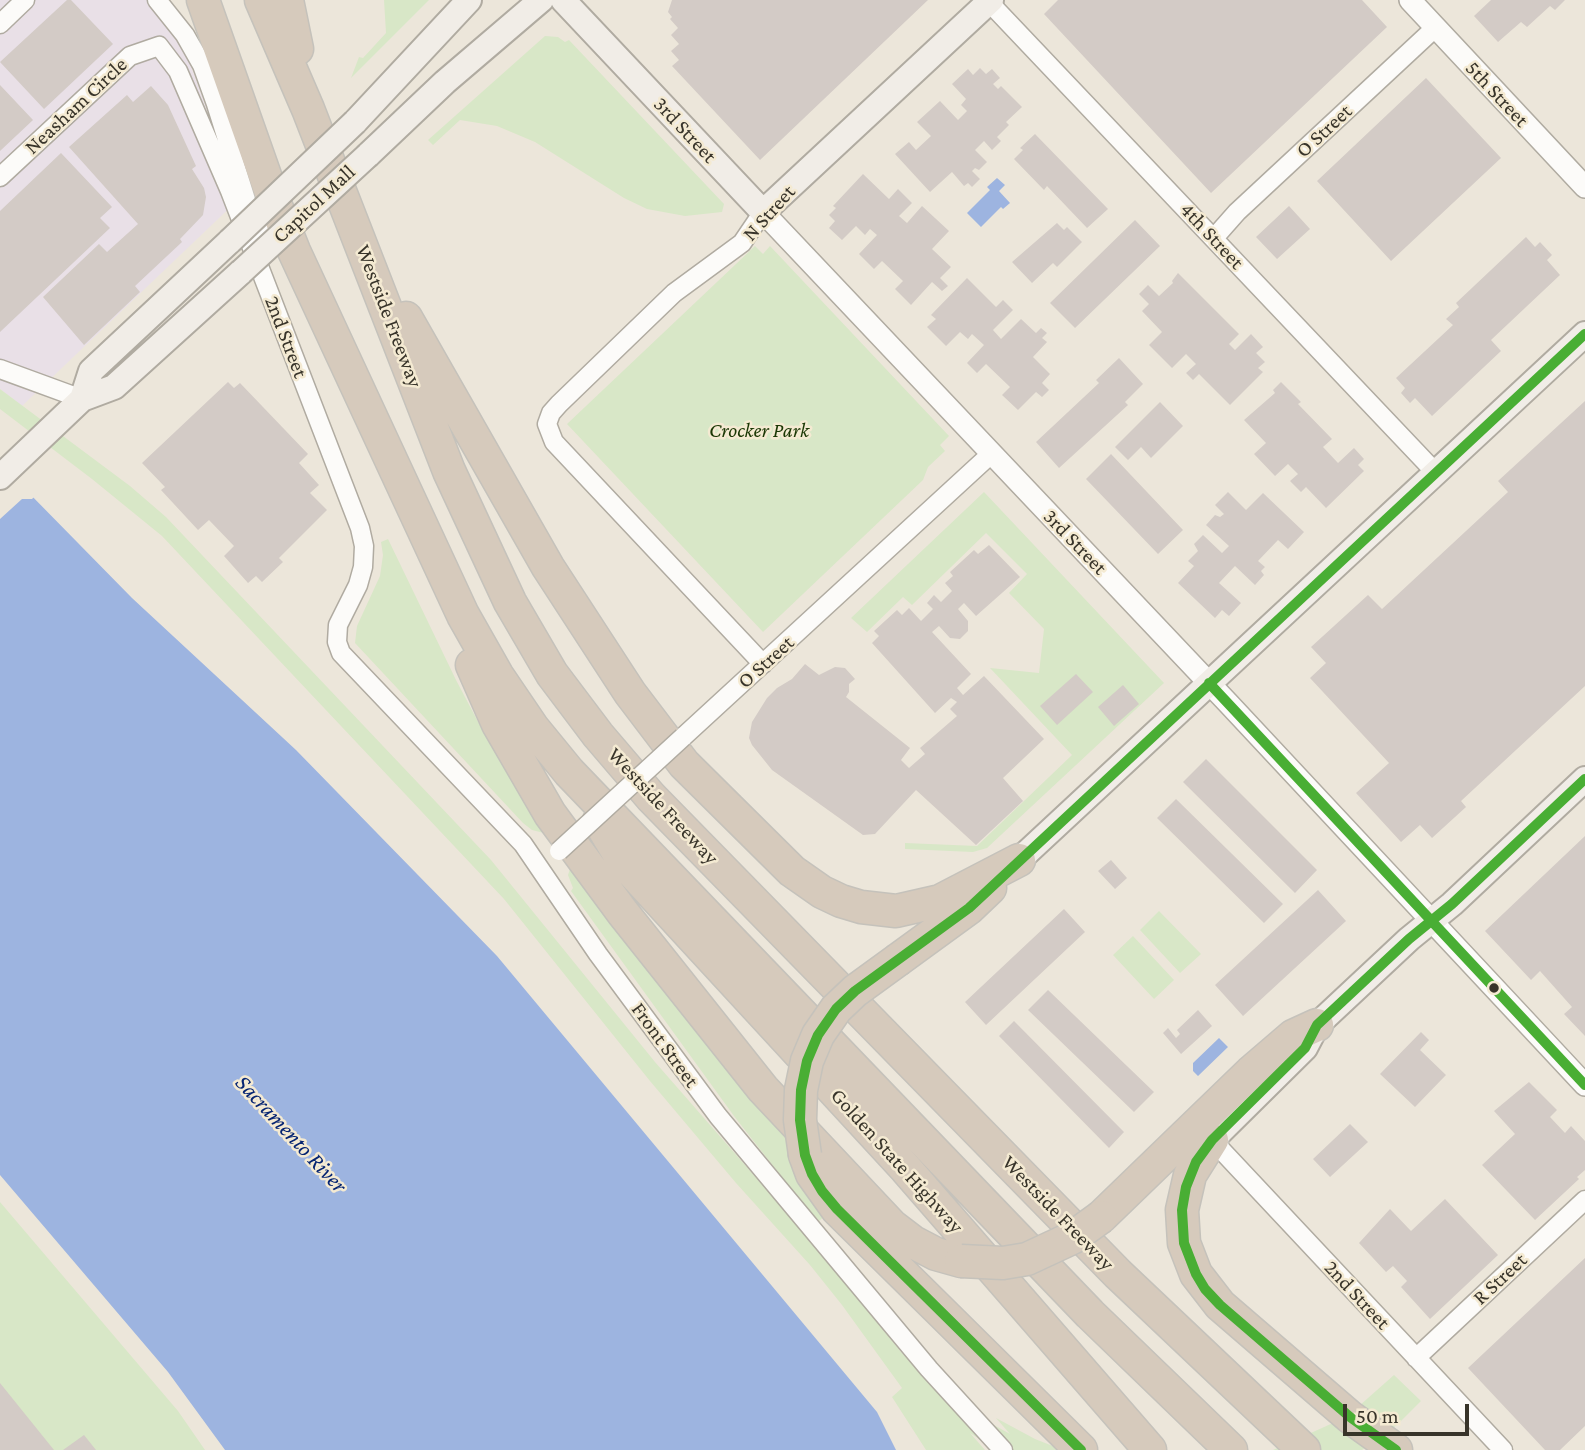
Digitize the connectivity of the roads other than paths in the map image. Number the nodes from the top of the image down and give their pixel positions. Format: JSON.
{"nodes":[{"id":1,"x":25,"y":0,"type":"edge"},
{"id":2,"x":203,"y":0,"type":"edge"},
{"id":3,"x":261,"y":0,"type":"edge"},
{"id":4,"x":287,"y":0,"type":"edge"},
{"id":5,"x":469,"y":0,"type":"edge"},
{"id":6,"x":541,"y":0,"type":"edge"},
{"id":7,"x":563,"y":0,"type":"edge"},
{"id":8,"x":1410,"y":0,"type":"edge"},
{"id":9,"x":989,"y":1,"type":"edge"},
{"id":10,"x":161,"y":5,"type":"edge"},
{"id":11,"x":0,"y":24,"type":"edge"},
{"id":12,"x":1436,"y":27,"type":"junction"},
{"id":13,"x":159,"y":46,"type":"joint"},
{"id":14,"x":308,"y":109,"type":"junction"},
{"id":15,"x":0,"y":177,"type":"edge"},
{"id":16,"x":1585,"y":187,"type":"edge"},
{"id":17,"x":763,"y":212,"type":"junction"},
{"id":18,"x":254,"y":217,"type":"junction"},
{"id":19,"x":357,"y":233,"type":"junction"},
{"id":20,"x":1214,"y":238,"type":"junction"},
{"id":21,"x":267,"y":248,"type":"junction"},
{"id":22,"x":1585,"y":334,"type":"edge"},
{"id":23,"x":0,"y":369,"type":"edge"},
{"id":24,"x":82,"y":399,"type":"junction"},
{"id":25,"x":990,"y":454,"type":"junction"},
{"id":26,"x":6,"y":471,"type":"edge"},
{"id":27,"x":1437,"y":472,"type":"junction"},
{"id":28,"x":434,"y":558,"type":"junction"},
{"id":29,"x":336,"y":636,"type":"joint"},
{"id":30,"x":763,"y":664,"type":"junction"},
{"id":31,"x":1209,"y":683,"type":"junction"},
{"id":32,"x":569,"y":772,"type":"junction"},
{"id":33,"x":1585,"y":779,"type":"edge"},
{"id":34,"x":1019,"y":860,"type":"junction"},
{"id":35,"x":540,"y":868,"type":"junction"},
{"id":36,"x":1432,"y":920,"type":"junction"},
{"id":37,"x":1317,"y":1025,"type":"junction"},
{"id":38,"x":1585,"y":1085,"type":"edge"},
{"id":39,"x":1212,"y":1140,"type":"junction"},
{"id":40,"x":1585,"y":1200,"type":"edge"},
{"id":41,"x":1416,"y":1359,"type":"junction"},
{"id":42,"x":1229,"y":1377,"type":"junction"},
{"id":43,"x":1003,"y":1450,"type":"edge"},
{"id":44,"x":1081,"y":1450,"type":"edge"},
{"id":45,"x":1150,"y":1450,"type":"edge"},
{"id":46,"x":1231,"y":1450,"type":"edge"},
{"id":47,"x":1304,"y":1450,"type":"edge"},
{"id":48,"x":1329,"y":1450,"type":"edge"},
{"id":49,"x":1396,"y":1450,"type":"edge"},
{"id":50,"x":1503,"y":1450,"type":"edge"}],
"edges":[{"from":1,"to":11,"type":"street"},
{"from":2,"to":28,"type":"highway","name":"Westside Freeway"},
{"from":3,"to":14,"type":"highway","name":"Westside Freeway"},
{"from":4,"to":14,"type":"highway"},
{"from":5,"to":18,"type":"main road","name":"Capitol Mall","bridge":true},
{"from":6,"to":21,"type":"main road","name":"Capitol Mall","bridge":true},
{"from":7,"to":17,"type":"main road","name":"3rd Street"},
{"from":8,"to":12,"type":"street","name":"5th Street"},
{"from":9,"to":17,"type":"main road","name":"N Street"},
{"from":9,"to":20,"type":"street","name":"4th Street"},
{"from":10,"to":18,"type":"street"},
{"from":12,"to":16,"type":"street","name":"5th Street"},
{"from":12,"to":20,"type":"street","name":"O Street"},
{"from":13,"to":15,"type":"street","name":"Neasham Circle"},
{"from":13,"to":29,"type":"street","name":"2nd Street"},
{"from":14,"to":19,"type":"highway","name":"Westside Freeway"},
{"from":17,"to":25,"type":"street","name":"3rd Street"},
{"from":17,"to":30,"type":"street","name":"N Street"},
{"from":18,"to":21,"type":"street"},
{"from":18,"to":24,"type":"main road","name":"Capitol Mall","bridge":true},
{"from":19,"to":34,"type":"highway"},
{"from":19,"to":42,"type":"highway","name":"Westside Freeway"},
{"from":20,"to":27,"type":"street","name":"4th Street"},
{"from":21,"to":24,"type":"main road","name":"Capitol Mall","bridge":true},
{"from":22,"to":27,"type":"main road"},
{"from":23,"to":24,"type":"street"},
{"from":24,"to":26,"type":"main road","name":"Capitol Mall"},
{"from":25,"to":30,"type":"street","name":"O Street"},
{"from":25,"to":31,"type":"street","name":"3rd Street"},
{"from":27,"to":31,"type":"main road"},
{"from":28,"to":32,"type":"highway","name":"Westside Freeway"},
{"from":28,"to":37,"type":"highway","bridge":true},
{"from":29,"to":35,"type":"street","name":"Front Street"},
{"from":30,"to":35,"type":"street","name":"O Street","bridge":true},
{"from":31,"to":34,"type":"main road"},
{"from":31,"to":36,"type":"street","name":"3rd Street"},
{"from":32,"to":45,"type":"highway","name":"Golden State Highway"},
{"from":32,"to":46,"type":"highway","name":"Westside Freeway"},
{"from":33,"to":36,"type":"main road"},
{"from":34,"to":44,"type":"highway","bridge":true},
{"from":35,"to":43,"type":"street","name":"Front Street"},
{"from":36,"to":37,"type":"main road"},
{"from":36,"to":38,"type":"street","name":"3rd Street"},
{"from":37,"to":39,"type":"main road"},
{"from":39,"to":41,"type":"street","name":"2nd Street"},
{"from":39,"to":49,"type":"highway"},
{"from":40,"to":41,"type":"street","name":"R Street"},
{"from":41,"to":50,"type":"street","name":"2nd Street"},
{"from":42,"to":47,"type":"highway","name":"Westside Freeway"},
{"from":42,"to":48,"type":"highway"}]}
